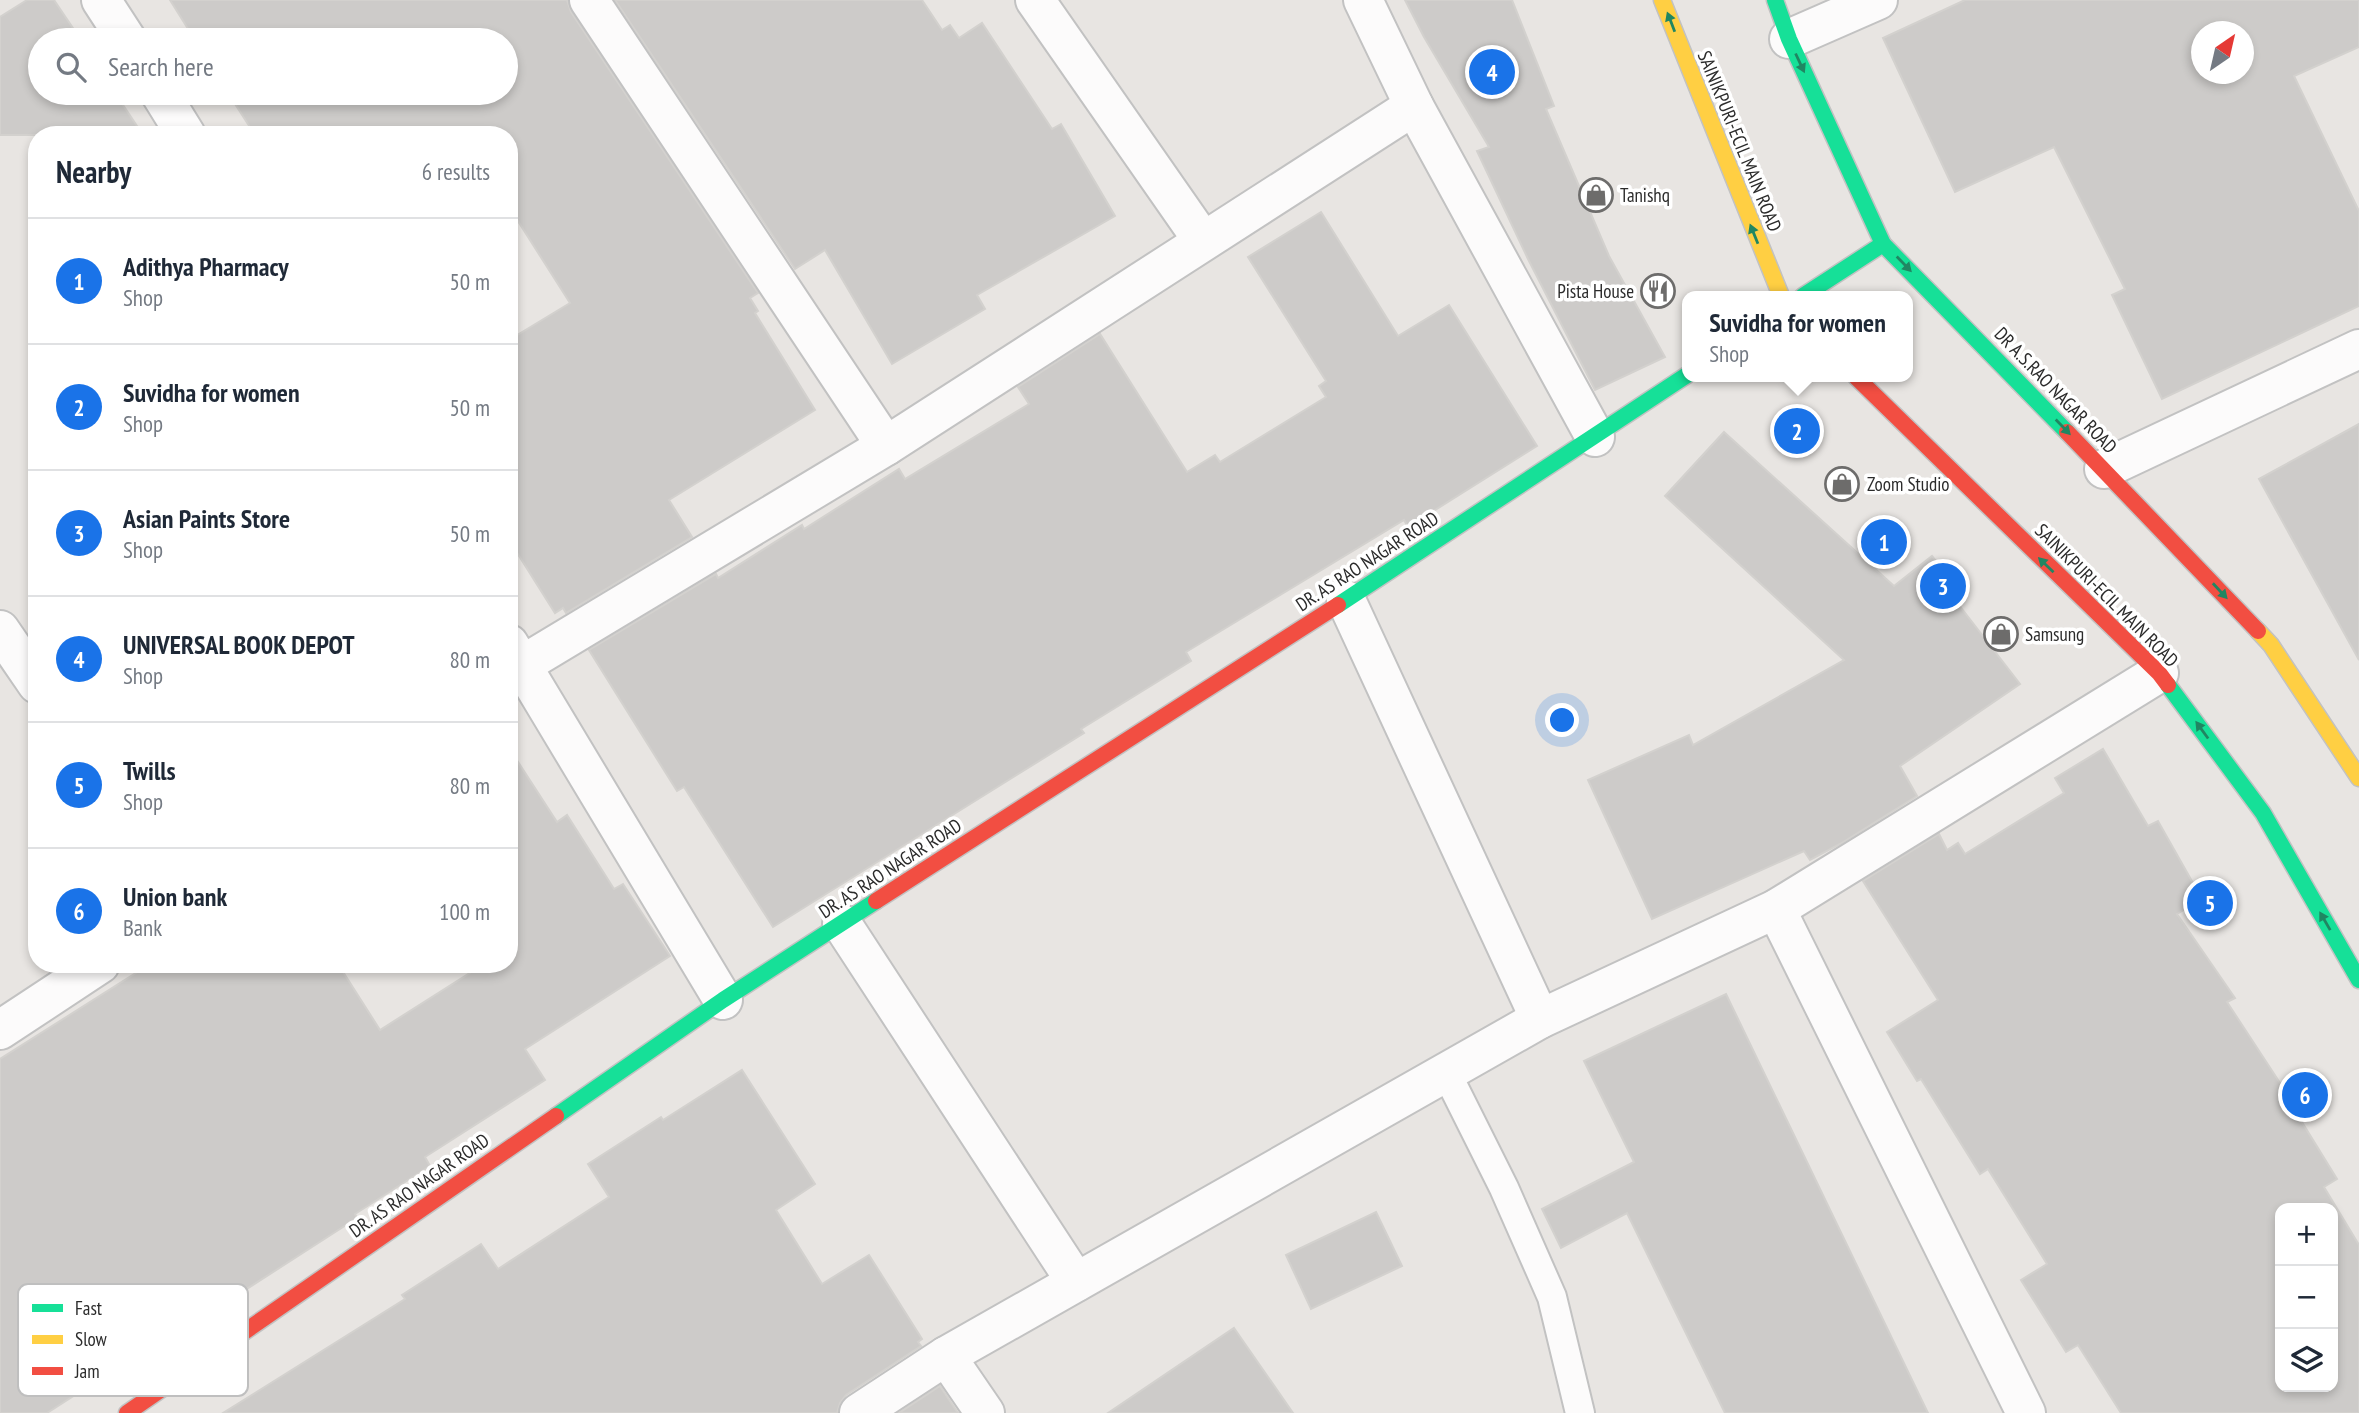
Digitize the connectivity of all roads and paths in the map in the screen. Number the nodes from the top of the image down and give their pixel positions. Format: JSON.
{"nodes":[{"id":1,"x":101,"y":0,"type":"edge"},
{"id":2,"x":589,"y":0,"type":"edge"},
{"id":3,"x":1035,"y":0,"type":"edge"},
{"id":4,"x":1363,"y":0,"type":"edge"},
{"id":5,"x":1662,"y":0,"type":"edge"},
{"id":6,"x":1775,"y":0,"type":"edge"},
{"id":7,"x":1878,"y":0,"type":"edge"},
{"id":8,"x":119,"y":28,"type":"edge"},
{"id":9,"x":1789,"y":39,"type":"junction"},
{"id":10,"x":167,"y":105,"type":"edge"},
{"id":11,"x":1414,"y":106,"type":"junction"},
{"id":12,"x":180,"y":126,"type":"edge"},
{"id":13,"x":1203,"y":241,"type":"junction"},
{"id":14,"x":1883,"y":243,"type":"junction"},
{"id":15,"x":1779,"y":291,"type":"edge"},
{"id":16,"x":1811,"y":291,"type":"edge"},
{"id":17,"x":2359,"y":349,"type":"edge"},
{"id":18,"x":1682,"y":378,"type":"edge"},
{"id":19,"x":1861,"y":382,"type":"edge"},
{"id":20,"x":1595,"y":437,"type":"junction"},
{"id":21,"x":886,"y":446,"type":"junction"},
{"id":22,"x":2104,"y":469,"type":"junction"},
{"id":23,"x":1346,"y":600,"type":"junction"},
{"id":24,"x":0,"y":630,"type":"edge"},
{"id":25,"x":518,"y":654,"type":"edge"},
{"id":26,"x":518,"y":658,"type":"edge"},
{"id":27,"x":28,"y":671,"type":"edge"},
{"id":28,"x":2160,"y":673,"type":"junction"},
{"id":29,"x":2359,"y":778,"type":"edge"},
{"id":30,"x":1776,"y":909,"type":"junction"},
{"id":31,"x":842,"y":924,"type":"junction"},
{"id":32,"x":86,"y":973,"type":"edge"},
{"id":33,"x":2359,"y":980,"type":"edge"},
{"id":34,"x":723,"y":1000,"type":"junction"},
{"id":35,"x":1540,"y":1019,"type":"junction"},
{"id":36,"x":0,"y":1030,"type":"edge"},
{"id":37,"x":1446,"y":1072,"type":"junction"},
{"id":38,"x":1076,"y":1282,"type":"junction"},
{"id":39,"x":248,"y":1329,"type":"edge"},
{"id":40,"x":946,"y":1356,"type":"junction"},
{"id":41,"x":152,"y":1396,"type":"edge"},
{"id":42,"x":127,"y":1413,"type":"edge"},
{"id":43,"x":859,"y":1413,"type":"edge"},
{"id":44,"x":985,"y":1413,"type":"edge"},
{"id":45,"x":1580,"y":1413,"type":"edge"},
{"id":46,"x":2026,"y":1413,"type":"edge"}],
"edges":[{"from":1,"to":8,"type":"street"},
{"from":2,"to":21,"type":"street"},
{"from":3,"to":13,"type":"street"},
{"from":4,"to":11,"type":"street"},
{"from":15,"to":5,"type":"main road","name":"SAINIKPURI-ECIL MAIN ROAD","one_way":true},
{"from":6,"to":9,"type":"main road","name":"DR A.S.RAO NAGAR ROAD"},
{"from":7,"to":9,"type":"street"},
{"from":9,"to":14,"type":"main road","name":"DR A.S.RAO NAGAR ROAD","one_way":true},
{"from":10,"to":12,"type":"street"},
{"from":11,"to":13,"type":"street"},
{"from":11,"to":20,"type":"street"},
{"from":13,"to":21,"type":"street"},
{"from":14,"to":16,"type":"main road"},
{"from":14,"to":22,"type":"main road","name":"DR A.S.RAO NAGAR ROAD","one_way":true},
{"from":17,"to":22,"type":"street"},
{"from":18,"to":20,"type":"main road","name":"DR. AS RAO NAGAR ROAD"},
{"from":28,"to":19,"type":"main road","name":"SAINIKPURI-ECIL MAIN ROAD","one_way":true},
{"from":20,"to":23,"type":"main road","name":"DR. AS RAO NAGAR ROAD"},
{"from":21,"to":25,"type":"street"},
{"from":22,"to":29,"type":"main road","name":"DR A.S.RAO NAGAR ROAD","one_way":true},
{"from":23,"to":31,"type":"main road","name":"DR. AS RAO NAGAR ROAD"},
{"from":23,"to":35,"type":"street"},
{"from":24,"to":27,"type":"street"},
{"from":26,"to":34,"type":"street"},
{"from":28,"to":30,"type":"street"},
{"from":33,"to":28,"type":"main road","name":"SAINIKPURI-ECIL MAIN ROAD","one_way":true},
{"from":30,"to":35,"type":"street"},
{"from":30,"to":46,"type":"street"},
{"from":31,"to":34,"type":"main road","name":"DR. AS RAO NAGAR ROAD"},
{"from":31,"to":38,"type":"street"},
{"from":32,"to":36,"type":"street"},
{"from":34,"to":39,"type":"main road","name":"DR. AS RAO NAGAR ROAD"},
{"from":35,"to":37,"type":"street"},
{"from":37,"to":38,"type":"street"},
{"from":37,"to":45,"type":"lane"},
{"from":38,"to":40,"type":"street"},
{"from":40,"to":43,"type":"street"},
{"from":40,"to":44,"type":"street"},
{"from":41,"to":42,"type":"main road","name":"DR. AS RAO NAGAR ROAD"}]}
